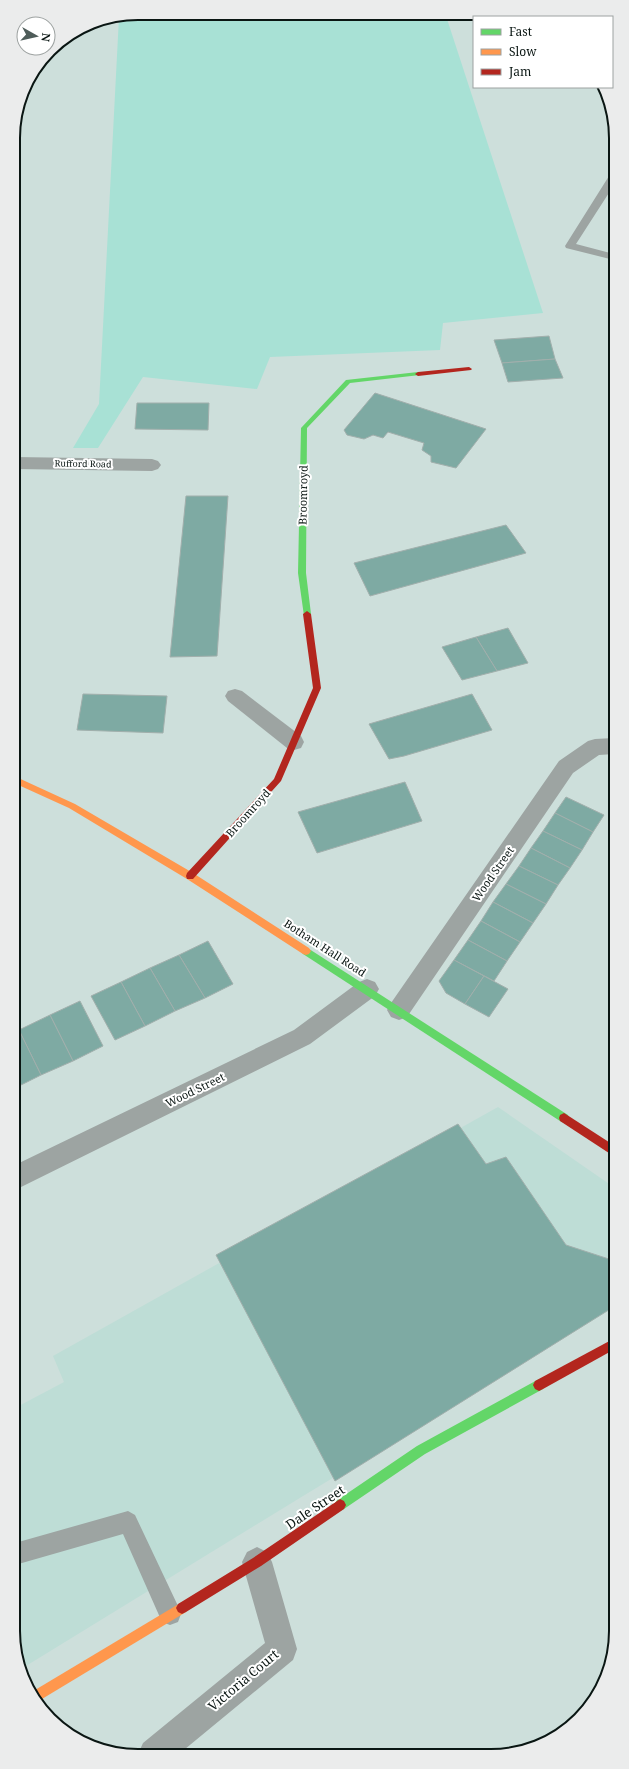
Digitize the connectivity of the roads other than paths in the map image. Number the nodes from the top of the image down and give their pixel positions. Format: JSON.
{"nodes":[{"id":1,"x":609,"y":184,"type":"edge"},
{"id":2,"x":609,"y":256,"type":"edge"},
{"id":3,"x":469,"y":369,"type":"dead end"},
{"id":4,"x":20,"y":463,"type":"edge"},
{"id":5,"x":152,"y":465,"type":"dead end"},
{"id":6,"x":235,"y":696,"type":"dead end"},
{"id":7,"x":294,"y":742,"type":"junction"},
{"id":8,"x":605,"y":746,"type":"edge"},
{"id":9,"x":20,"y":782,"type":"edge"},
{"id":10,"x":190,"y":876,"type":"junction"},
{"id":11,"x":367,"y":990,"type":"junction"},
{"id":12,"x":400,"y":1010,"type":"junction"},
{"id":13,"x":609,"y":1148,"type":"edge"},
{"id":14,"x":20,"y":1176,"type":"edge"},
{"id":15,"x":609,"y":1346,"type":"edge"},
{"id":16,"x":20,"y":1553,"type":"edge"},
{"id":17,"x":257,"y":1562,"type":"junction"},
{"id":18,"x":170,"y":1614,"type":"junction"},
{"id":19,"x":39,"y":1694,"type":"edge"},
{"id":20,"x":160,"y":1749,"type":"edge"}],
"edges":[{"from":1,"to":2,"type":"lane"},
{"from":3,"to":7,"type":"street","name":"Broomroyd"},
{"from":4,"to":5,"type":"street","name":"Rufford Road"},
{"from":6,"to":7,"type":"street"},
{"from":7,"to":10,"type":"street","name":"Broomroyd"},
{"from":8,"to":12,"type":"street","name":"Wood Street"},
{"from":9,"to":10,"type":"street","name":"Botham Hall Road"},
{"from":10,"to":11,"type":"street","name":"Botham Hall Road"},
{"from":11,"to":12,"type":"street","name":"Botham Hall Road"},
{"from":11,"to":14,"type":"street","name":"Wood Street"},
{"from":12,"to":13,"type":"street","name":"Botham Hall Road"},
{"from":15,"to":17,"type":"street","name":"Dale Street"},
{"from":16,"to":18,"type":"lane"},
{"from":17,"to":18,"type":"street","name":"Dale Street"},
{"from":17,"to":20,"type":"street","name":"Victoria Court"},
{"from":18,"to":19,"type":"street","name":"Dale Street"}]}
